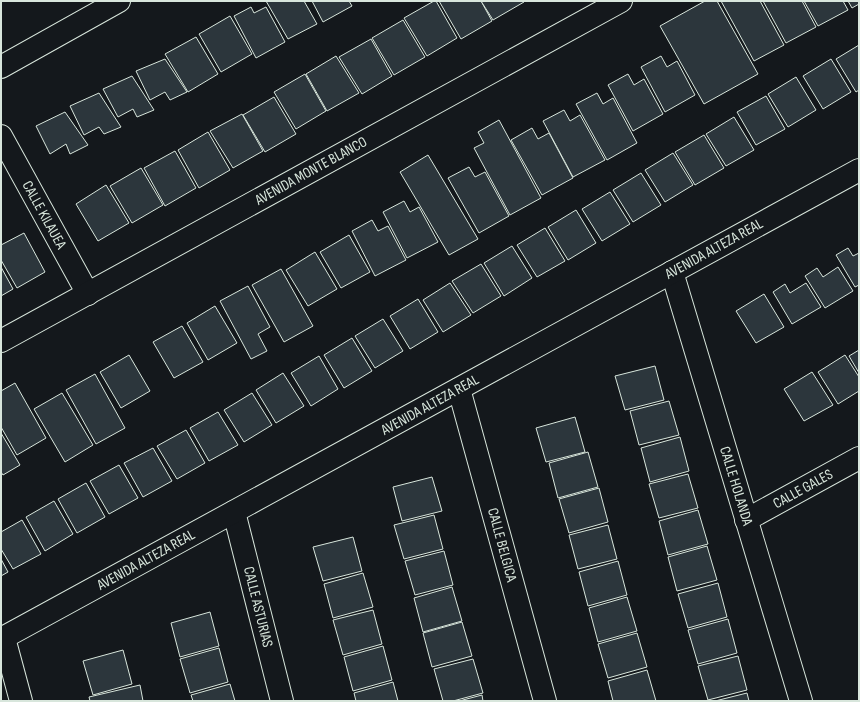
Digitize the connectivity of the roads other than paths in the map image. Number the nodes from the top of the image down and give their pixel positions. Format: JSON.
{"nodes":[{"id":1,"x":119,"y":1,"type":"edge"},
{"id":2,"x":621,"y":1,"type":"edge"},
{"id":3,"x":1,"y":66,"type":"edge"},
{"id":4,"x":1,"y":136,"type":"edge"},
{"id":5,"x":859,"y":170,"type":"edge"},
{"id":6,"x":672,"y":272,"type":"junction"},
{"id":7,"x":88,"y":294,"type":"junction"},
{"id":8,"x":1,"y":341,"type":"edge"},
{"id":9,"x":460,"y":389,"type":"junction"},
{"id":10,"x":859,"y":458,"type":"edge"},
{"id":11,"x":234,"y":512,"type":"junction"},
{"id":12,"x":746,"y":520,"type":"junction"},
{"id":13,"x":3,"y":638,"type":"edge"},
{"id":14,"x":21,"y":701,"type":"edge"},
{"id":15,"x":282,"y":701,"type":"edge"},
{"id":16,"x":545,"y":701,"type":"edge"},
{"id":17,"x":801,"y":701,"type":"edge"}],
"edges":[{"from":1,"to":3,"type":"street"},
{"from":2,"to":7,"type":"street","name":"AVENIDA MONTE BLANCO"},
{"from":4,"to":7,"type":"street","name":"CALLE KILAUEA"},
{"from":5,"to":6,"type":"street","name":"AVENIDA ALTEZA REAL"},
{"from":6,"to":9,"type":"street","name":"AVENIDA ALTEZA REAL"},
{"from":6,"to":12,"type":"street","name":"CALLE HOLANDA"},
{"from":7,"to":8,"type":"street","name":"AVENIDA MONTE BLANCO"},
{"from":9,"to":11,"type":"street","name":"AVENIDA ALTEZA REAL"},
{"from":9,"to":16,"type":"street","name":"CALLE BELGICA"},
{"from":10,"to":12,"type":"street","name":"CALLE GALES"},
{"from":11,"to":13,"type":"street","name":"AVENIDA ALTEZA REAL"},
{"from":11,"to":15,"type":"street","name":"CALLE ASTURIAS"},
{"from":12,"to":17,"type":"street","name":"CALLE HOLANDA"},
{"from":13,"to":14,"type":"street"}]}
